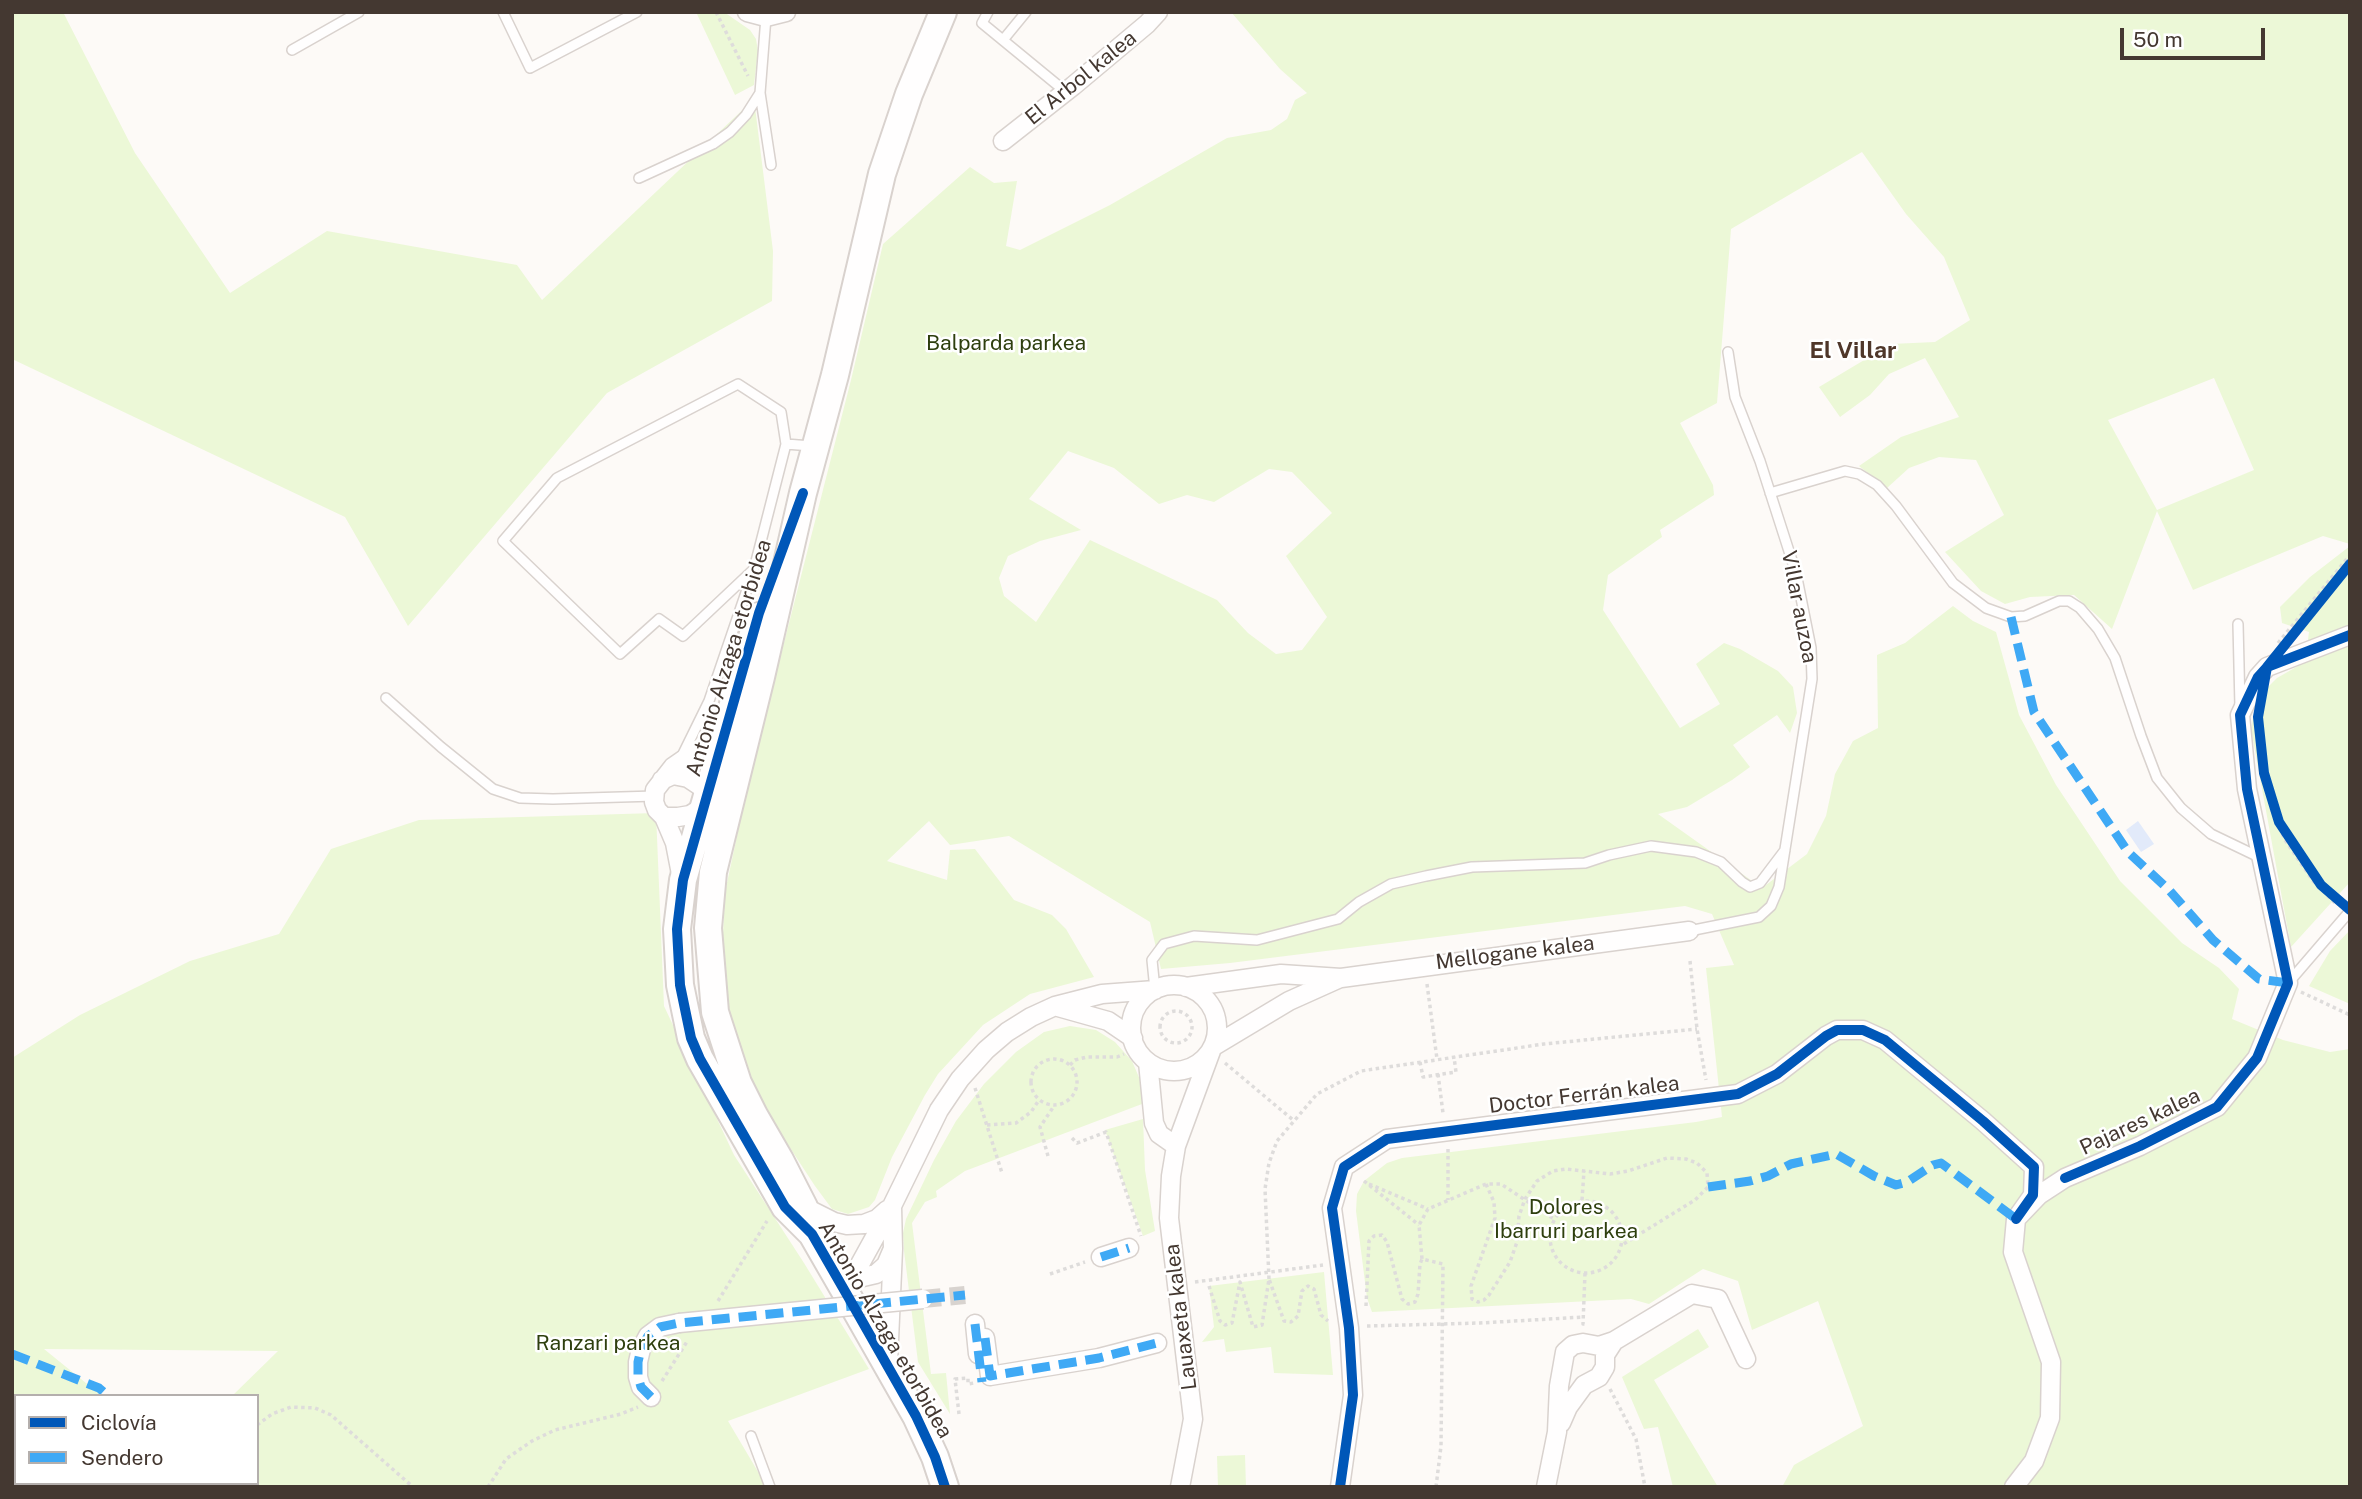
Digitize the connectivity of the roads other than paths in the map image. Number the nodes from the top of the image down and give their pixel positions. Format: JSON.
{"nodes":[{"id":1,"x":359,"y":12,"type":"edge"},
{"id":2,"x":503,"y":12,"type":"edge"},
{"id":3,"x":637,"y":12,"type":"edge"},
{"id":4,"x":747,"y":12,"type":"edge"},
{"id":5,"x":786,"y":12,"type":"edge"},
{"id":6,"x":943,"y":12,"type":"edge"},
{"id":7,"x":988,"y":12,"type":"edge"},
{"id":8,"x":1026,"y":12,"type":"edge"},
{"id":9,"x":1158,"y":12,"type":"edge"},
{"id":10,"x":766,"y":17,"type":"junction"},
{"id":11,"x":1003,"y":40,"type":"junction"},
{"id":12,"x":292,"y":50,"type":"dead end"},
{"id":13,"x":1066,"y":92,"type":"junction"},
{"id":14,"x":759,"y":95,"type":"junction"},
{"id":15,"x":1003,"y":141,"type":"dead end"},
{"id":16,"x":771,"y":165,"type":"dead end"},
{"id":17,"x":639,"y":178,"type":"dead end"},
{"id":18,"x":1728,"y":352,"type":"dead end"},
{"id":19,"x":786,"y":444,"type":"junction"},
{"id":20,"x":816,"y":447,"type":"junction"},
{"id":21,"x":803,"y":493,"type":"junction"},
{"id":22,"x":1770,"y":493,"type":"junction"},
{"id":23,"x":754,"y":569,"type":"junction"},
{"id":24,"x":2238,"y":624,"type":"dead end"},
{"id":25,"x":2350,"y":635,"type":"edge"},
{"id":26,"x":761,"y":677,"type":"junction"},
{"id":27,"x":386,"y":698,"type":"dead end"},
{"id":28,"x":734,"y":702,"type":"junction"},
{"id":29,"x":2241,"y":715,"type":"junction"},
{"id":30,"x":680,"y":760,"type":"junction"},
{"id":31,"x":658,"y":788,"type":"junction"},
{"id":32,"x":707,"y":801,"type":"junction"},
{"id":33,"x":664,"y":817,"type":"junction"},
{"id":34,"x":1785,"y":850,"type":"junction"},
{"id":35,"x":2263,"y":859,"type":"junction"},
{"id":36,"x":682,"y":889,"type":"junction"},
{"id":37,"x":2349,"y":912,"type":"edge"},
{"id":38,"x":1689,"y":931,"type":"joint"},
{"id":39,"x":1341,"y":978,"type":"junction"},
{"id":40,"x":2288,"y":983,"type":"junction"},
{"id":41,"x":1186,"y":987,"type":"junction"},
{"id":42,"x":1155,"y":990,"type":"junction"},
{"id":43,"x":712,"y":998,"type":"junction"},
{"id":44,"x":1055,"y":1006,"type":"junction"},
{"id":45,"x":1212,"y":1049,"type":"junction"},
{"id":46,"x":1139,"y":1050,"type":"junction"},
{"id":47,"x":1176,"y":1146,"type":"junction"},
{"id":48,"x":2034,"y":1167,"type":"junction"},
{"id":49,"x":2065,"y":1178,"type":"junction"},
{"id":50,"x":892,"y":1206,"type":"junction"},
{"id":51,"x":804,"y":1207,"type":"junction"},
{"id":52,"x":2015,"y":1219,"type":"junction"},
{"id":53,"x":812,"y":1234,"type":"junction"},
{"id":54,"x":893,"y":1249,"type":"junction"},
{"id":55,"x":854,"y":1275,"type":"junction"},
{"id":56,"x":923,"y":1299,"type":"tunnel mouth"},
{"id":57,"x":852,"y":1303,"type":"junction"},
{"id":58,"x":1615,"y":1341,"type":"junction"},
{"id":59,"x":1157,"y":1343,"type":"dead end"},
{"id":60,"x":1746,"y":1359,"type":"dead end"},
{"id":61,"x":888,"y":1367,"type":"junction"},
{"id":62,"x":982,"y":1382,"type":"road end"},
{"id":63,"x":651,"y":1397,"type":"dead end"},
{"id":64,"x":1557,"y":1432,"type":"junction"},
{"id":65,"x":751,"y":1436,"type":"dead end"},
{"id":66,"x":771,"y":1487,"type":"edge"},
{"id":67,"x":945,"y":1487,"type":"edge"},
{"id":68,"x":1180,"y":1487,"type":"edge"},
{"id":69,"x":1340,"y":1487,"type":"edge"},
{"id":70,"x":1546,"y":1487,"type":"edge"},
{"id":71,"x":2014,"y":1487,"type":"edge"}],
"edges":[{"from":1,"to":12,"type":"lane"},
{"from":2,"to":3,"type":"lane"},
{"from":4,"to":10,"type":"street"},
{"from":5,"to":10,"type":"street"},
{"from":6,"to":20,"type":"street","name":"Antonio Alzaga etorbidea"},
{"from":7,"to":11,"type":"lane"},
{"from":8,"to":11,"type":"lane"},
{"from":9,"to":13,"type":"street","name":"El Arbol kalea"},
{"from":10,"to":14,"type":"lane"},
{"from":11,"to":13,"type":"lane"},
{"from":13,"to":15,"type":"street","name":"El Arbol kalea"},
{"from":14,"to":16,"type":"lane"},
{"from":14,"to":17,"type":"lane"},
{"from":18,"to":22,"type":"lane","name":"Villar auzoa"},
{"from":19,"to":20,"type":"lane"},
{"from":19,"to":23,"type":"lane"},
{"from":19,"to":23,"type":"lane"},
{"from":20,"to":21,"type":"street","name":"Antonio Alzaga etorbidea"},
{"from":21,"to":26,"type":"street","name":"Antonio Alzaga etorbidea"},
{"from":21,"to":28,"type":"street","name":"Antonio Alzaga etorbidea"},
{"from":22,"to":34,"type":"lane","name":"Villar auzoa"},
{"from":22,"to":35,"type":"lane"},
{"from":23,"to":30,"type":"lane"},
{"from":24,"to":29,"type":"lane"},
{"from":25,"to":29,"type":"street"},
{"from":26,"to":32,"type":"street"},
{"from":26,"to":43,"type":"street","name":"Antonio Alzaga etorbidea"},
{"from":27,"to":31,"type":"lane"},
{"from":28,"to":30,"type":"street"},
{"from":28,"to":32,"type":"street","name":"Antonio Alzaga etorbidea"},
{"from":29,"to":35,"type":"street"},
{"from":30,"to":31,"type":"street"},
{"from":31,"to":32,"type":"street"},
{"from":31,"to":33,"type":"street"},
{"from":32,"to":33,"type":"street"},
{"from":32,"to":36,"type":"street","name":"Antonio Alzaga etorbidea"},
{"from":32,"to":43,"type":"street"},
{"from":33,"to":36,"type":"street"},
{"from":34,"to":38,"type":"lane","name":"Villar auzoa"},
{"from":34,"to":42,"type":"lane"},
{"from":35,"to":40,"type":"street"},
{"from":36,"to":53,"type":"street","name":"Antonio Alzaga etorbidea"},
{"from":37,"to":40,"type":"lane"},
{"from":38,"to":39,"type":"street","name":"Mellogane kalea"},
{"from":39,"to":41,"type":"street","name":"Mellogane kalea"},
{"from":39,"to":45,"type":"street","name":"Mellogane kalea"},
{"from":40,"to":49,"type":"street","name":"Pajares kalea"},
{"from":41,"to":42,"type":"street","name":"Mellogane kalea"},
{"from":41,"to":45,"type":"street"},
{"from":42,"to":44,"type":"street"},
{"from":42,"to":46,"type":"street"},
{"from":43,"to":51,"type":"street","name":"Antonio Alzaga etorbidea"},
{"from":44,"to":46,"type":"street"},
{"from":44,"to":50,"type":"street"},
{"from":45,"to":46,"type":"street","name":"Mellogane kalea"},
{"from":45,"to":47,"type":"street","name":"Lauaxeta kalea"},
{"from":46,"to":47,"type":"street"},
{"from":47,"to":68,"type":"street","name":"Lauaxeta kalea"},
{"from":48,"to":49,"type":"street"},
{"from":48,"to":52,"type":"street"},
{"from":48,"to":69,"type":"street","name":"Doctor Ferrán kalea"},
{"from":49,"to":52,"type":"street","name":"Pajares kalea"},
{"from":50,"to":51,"type":"street"},
{"from":50,"to":54,"type":"street"},
{"from":50,"to":55,"type":"street"},
{"from":51,"to":53,"type":"street","name":"Antonio Alzaga etorbidea"},
{"from":52,"to":71,"type":"street"},
{"from":53,"to":55,"type":"street"},
{"from":53,"to":57,"type":"street","name":"Antonio Alzaga etorbidea"},
{"from":54,"to":55,"type":"street"},
{"from":54,"to":61,"type":"street"},
{"from":55,"to":57,"type":"street"},
{"from":56,"to":63,"type":"street","bridge":true},
{"from":57,"to":61,"type":"street","name":"Antonio Alzaga etorbidea"},
{"from":58,"to":60,"type":"street"},
{"from":58,"to":64,"type":"street"},
{"from":58,"to":64,"type":"street"},
{"from":59,"to":62,"type":"street"},
{"from":61,"to":67,"type":"street","name":"Antonio Alzaga etorbidea"},
{"from":64,"to":70,"type":"street"},
{"from":65,"to":66,"type":"lane"}]}
